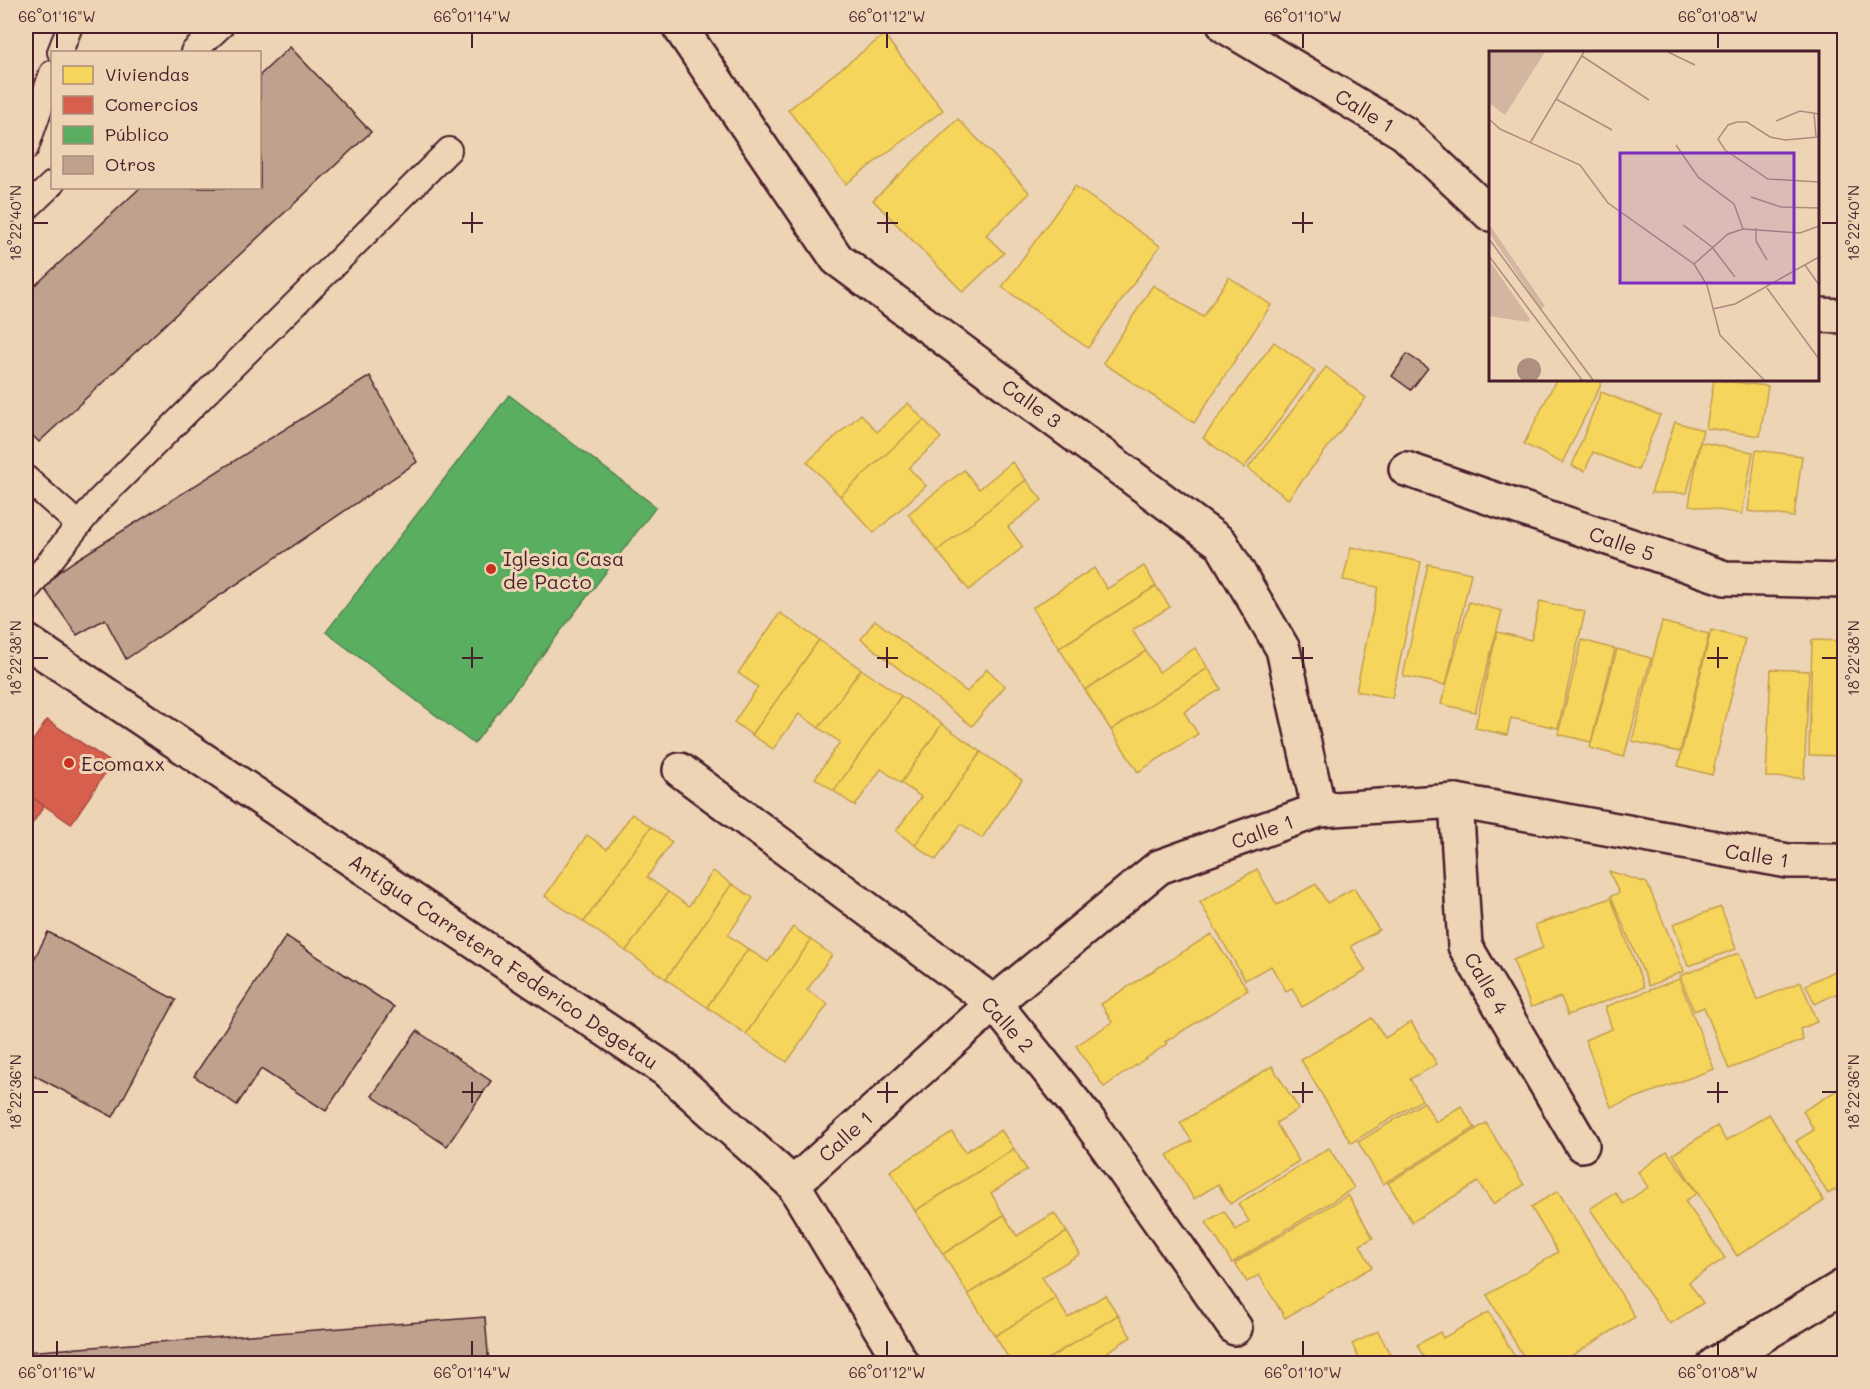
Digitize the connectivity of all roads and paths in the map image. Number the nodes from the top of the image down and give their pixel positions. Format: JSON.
{"nodes":[{"id":1,"x":70,"y":26,"type":"edge"},
{"id":2,"x":221,"y":26,"type":"edge"},
{"id":3,"x":679,"y":26,"type":"edge"},
{"id":4,"x":1225,"y":26,"type":"edge"},
{"id":5,"x":60,"y":51,"type":"edge"},
{"id":6,"x":194,"y":51,"type":"edge"},
{"id":7,"x":51,"y":76,"type":"edge"},
{"id":8,"x":26,"y":148,"type":"edge"},
{"id":9,"x":449,"y":150,"type":"dead end"},
{"id":10,"x":51,"y":185,"type":"edge"},
{"id":11,"x":26,"y":209,"type":"edge"},
{"id":12,"x":1489,"y":212,"type":"edge"},
{"id":13,"x":1819,"y":315,"type":"edge"},
{"id":14,"x":1845,"y":316,"type":"edge"},
{"id":15,"x":1406,"y":469,"type":"dead end"},
{"id":16,"x":26,"y":478,"type":"edge"},
{"id":17,"x":79,"y":525,"type":"junction"},
{"id":18,"x":1845,"y":581,"type":"edge"},
{"id":19,"x":26,"y":591,"type":"edge"},
{"id":20,"x":26,"y":641,"type":"edge"},
{"id":21,"x":680,"y":770,"type":"dead end"},
{"id":22,"x":1456,"y":801,"type":"junction"},
{"id":23,"x":1319,"y":810,"type":"junction"},
{"id":24,"x":1845,"y":861,"type":"edge"},
{"id":25,"x":993,"y":1003,"type":"junction"},
{"id":26,"x":1582,"y":1145,"type":"dead end"},
{"id":27,"x":793,"y":1184,"type":"junction"},
{"id":28,"x":1845,"y":1286,"type":"edge"},
{"id":29,"x":1235,"y":1328,"type":"dead end"},
{"id":30,"x":902,"y":1364,"type":"edge"},
{"id":31,"x":1715,"y":1364,"type":"edge"}],
"edges":[{"from":1,"to":5,"type":"lane"},
{"from":2,"to":6,"type":"lane"},
{"from":3,"to":23,"type":"street","name":"Calle 3"},
{"from":4,"to":12,"type":"street","name":"Calle 1"},
{"from":7,"to":8,"type":"lane"},
{"from":9,"to":17,"type":"lane"},
{"from":10,"to":11,"type":"lane"},
{"from":13,"to":14,"type":"street"},
{"from":15,"to":18,"type":"street","name":"Calle 5"},
{"from":16,"to":17,"type":"lane"},
{"from":17,"to":19,"type":"lane"},
{"from":20,"to":27,"type":"street","name":"Antigua Carretera Federico Degetau"},
{"from":21,"to":25,"type":"street","name":"Calle 2"},
{"from":22,"to":23,"type":"street","name":"Calle 1"},
{"from":22,"to":24,"type":"street","name":"Calle 1"},
{"from":22,"to":26,"type":"street","name":"Calle 4"},
{"from":23,"to":25,"type":"street","name":"Calle 1"},
{"from":25,"to":27,"type":"street","name":"Calle 1"},
{"from":25,"to":29,"type":"street","name":"Calle 2"},
{"from":27,"to":30,"type":"street","name":"Antigua Carretera Federico Degetau"},
{"from":28,"to":31,"type":"street"}]}
